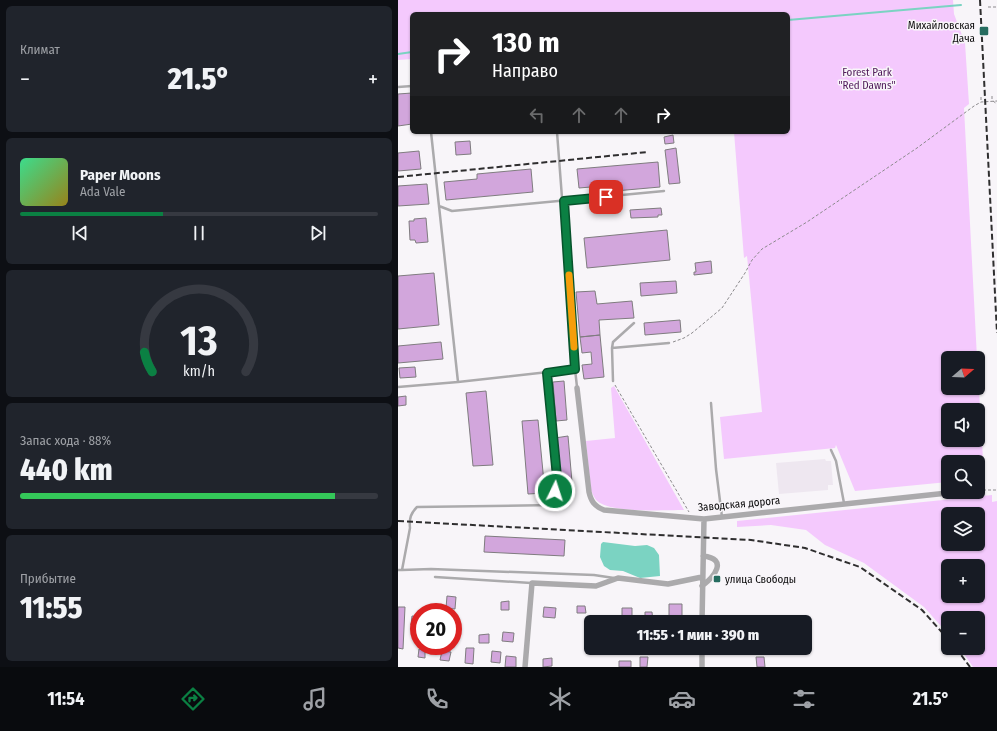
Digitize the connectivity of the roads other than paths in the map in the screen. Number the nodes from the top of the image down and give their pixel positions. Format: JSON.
{"nodes":[{"id":1,"x":410,"y":86,"type":"edge"},
{"id":2,"x":398,"y":87,"type":"edge"},
{"id":3,"x":431,"y":134,"type":"edge"},
{"id":4,"x":558,"y":134,"type":"edge"},
{"id":5,"x":664,"y":192,"type":"dead end"},
{"id":6,"x":564,"y":201,"type":"junction"},
{"id":7,"x":439,"y":206,"type":"junction"},
{"id":8,"x":634,"y":323,"type":"dead end"},
{"id":9,"x":669,"y":343,"type":"road end"},
{"id":10,"x":612,"y":348,"type":"junction"},
{"id":11,"x":575,"y":369,"type":"junction"},
{"id":12,"x":547,"y":373,"type":"junction"},
{"id":13,"x":613,"y":381,"type":"road end"},
{"id":14,"x":458,"y":382,"type":"junction"},
{"id":15,"x":398,"y":387,"type":"edge"},
{"id":16,"x":577,"y":388,"type":"joint"},
{"id":17,"x":711,"y":403,"type":"dead end"},
{"id":18,"x":831,"y":450,"type":"dead end"},
{"id":19,"x":941,"y":494,"type":"edge"},
{"id":20,"x":844,"y":504,"type":"junction"},
{"id":21,"x":722,"y":518,"type":"junction"},
{"id":22,"x":704,"y":519,"type":"junction"},
{"id":23,"x":703,"y":556,"type":"junction"},
{"id":24,"x":398,"y":570,"type":"edge"},
{"id":25,"x":402,"y":570,"type":"junction"},
{"id":26,"x":435,"y":577,"type":"dead end"},
{"id":27,"x":702,"y":577,"type":"junction"},
{"id":28,"x":618,"y":578,"type":"junction"},
{"id":29,"x":532,"y":583,"type":"junction"},
{"id":30,"x":702,"y":586,"type":"junction"},
{"id":31,"x":702,"y":615,"type":"edge"},
{"id":32,"x":702,"y":655,"type":"edge"},
{"id":33,"x":525,"y":667,"type":"edge"},
{"id":34,"x":702,"y":667,"type":"edge"}],
"edges":[{"from":1,"to":2,"type":"lane"},
{"from":3,"to":7,"type":"lane"},
{"from":4,"to":6,"type":"lane"},
{"from":5,"to":6,"type":"lane"},
{"from":6,"to":7,"type":"lane"},
{"from":6,"to":11,"type":"lane"},
{"from":7,"to":14,"type":"lane"},
{"from":8,"to":10,"type":"lane"},
{"from":9,"to":10,"type":"lane"},
{"from":10,"to":13,"type":"lane"},
{"from":11,"to":12,"type":"lane"},
{"from":11,"to":16,"type":"lane"},
{"from":12,"to":14,"type":"lane"},
{"from":12,"to":25,"type":"lane"},
{"from":14,"to":15,"type":"lane"},
{"from":16,"to":22,"type":"street","name":"Заводская дорога"},
{"from":17,"to":21,"type":"lane"},
{"from":18,"to":20,"type":"lane"},
{"from":19,"to":20,"type":"street","name":"Заводская дорога"},
{"from":20,"to":21,"type":"street","name":"Заводская дорога"},
{"from":21,"to":22,"type":"street","name":"Заводская дорога"},
{"from":22,"to":23,"type":"street"},
{"from":23,"to":27,"type":"street"},
{"from":23,"to":30,"type":"street"},
{"from":24,"to":25,"type":"lane"},
{"from":25,"to":28,"type":"lane"},
{"from":26,"to":29,"type":"lane"},
{"from":27,"to":28,"type":"street"},
{"from":27,"to":30,"type":"street"},
{"from":28,"to":29,"type":"street"},
{"from":29,"to":33,"type":"street"},
{"from":30,"to":31,"type":"street"},
{"from":32,"to":34,"type":"street"}]}
